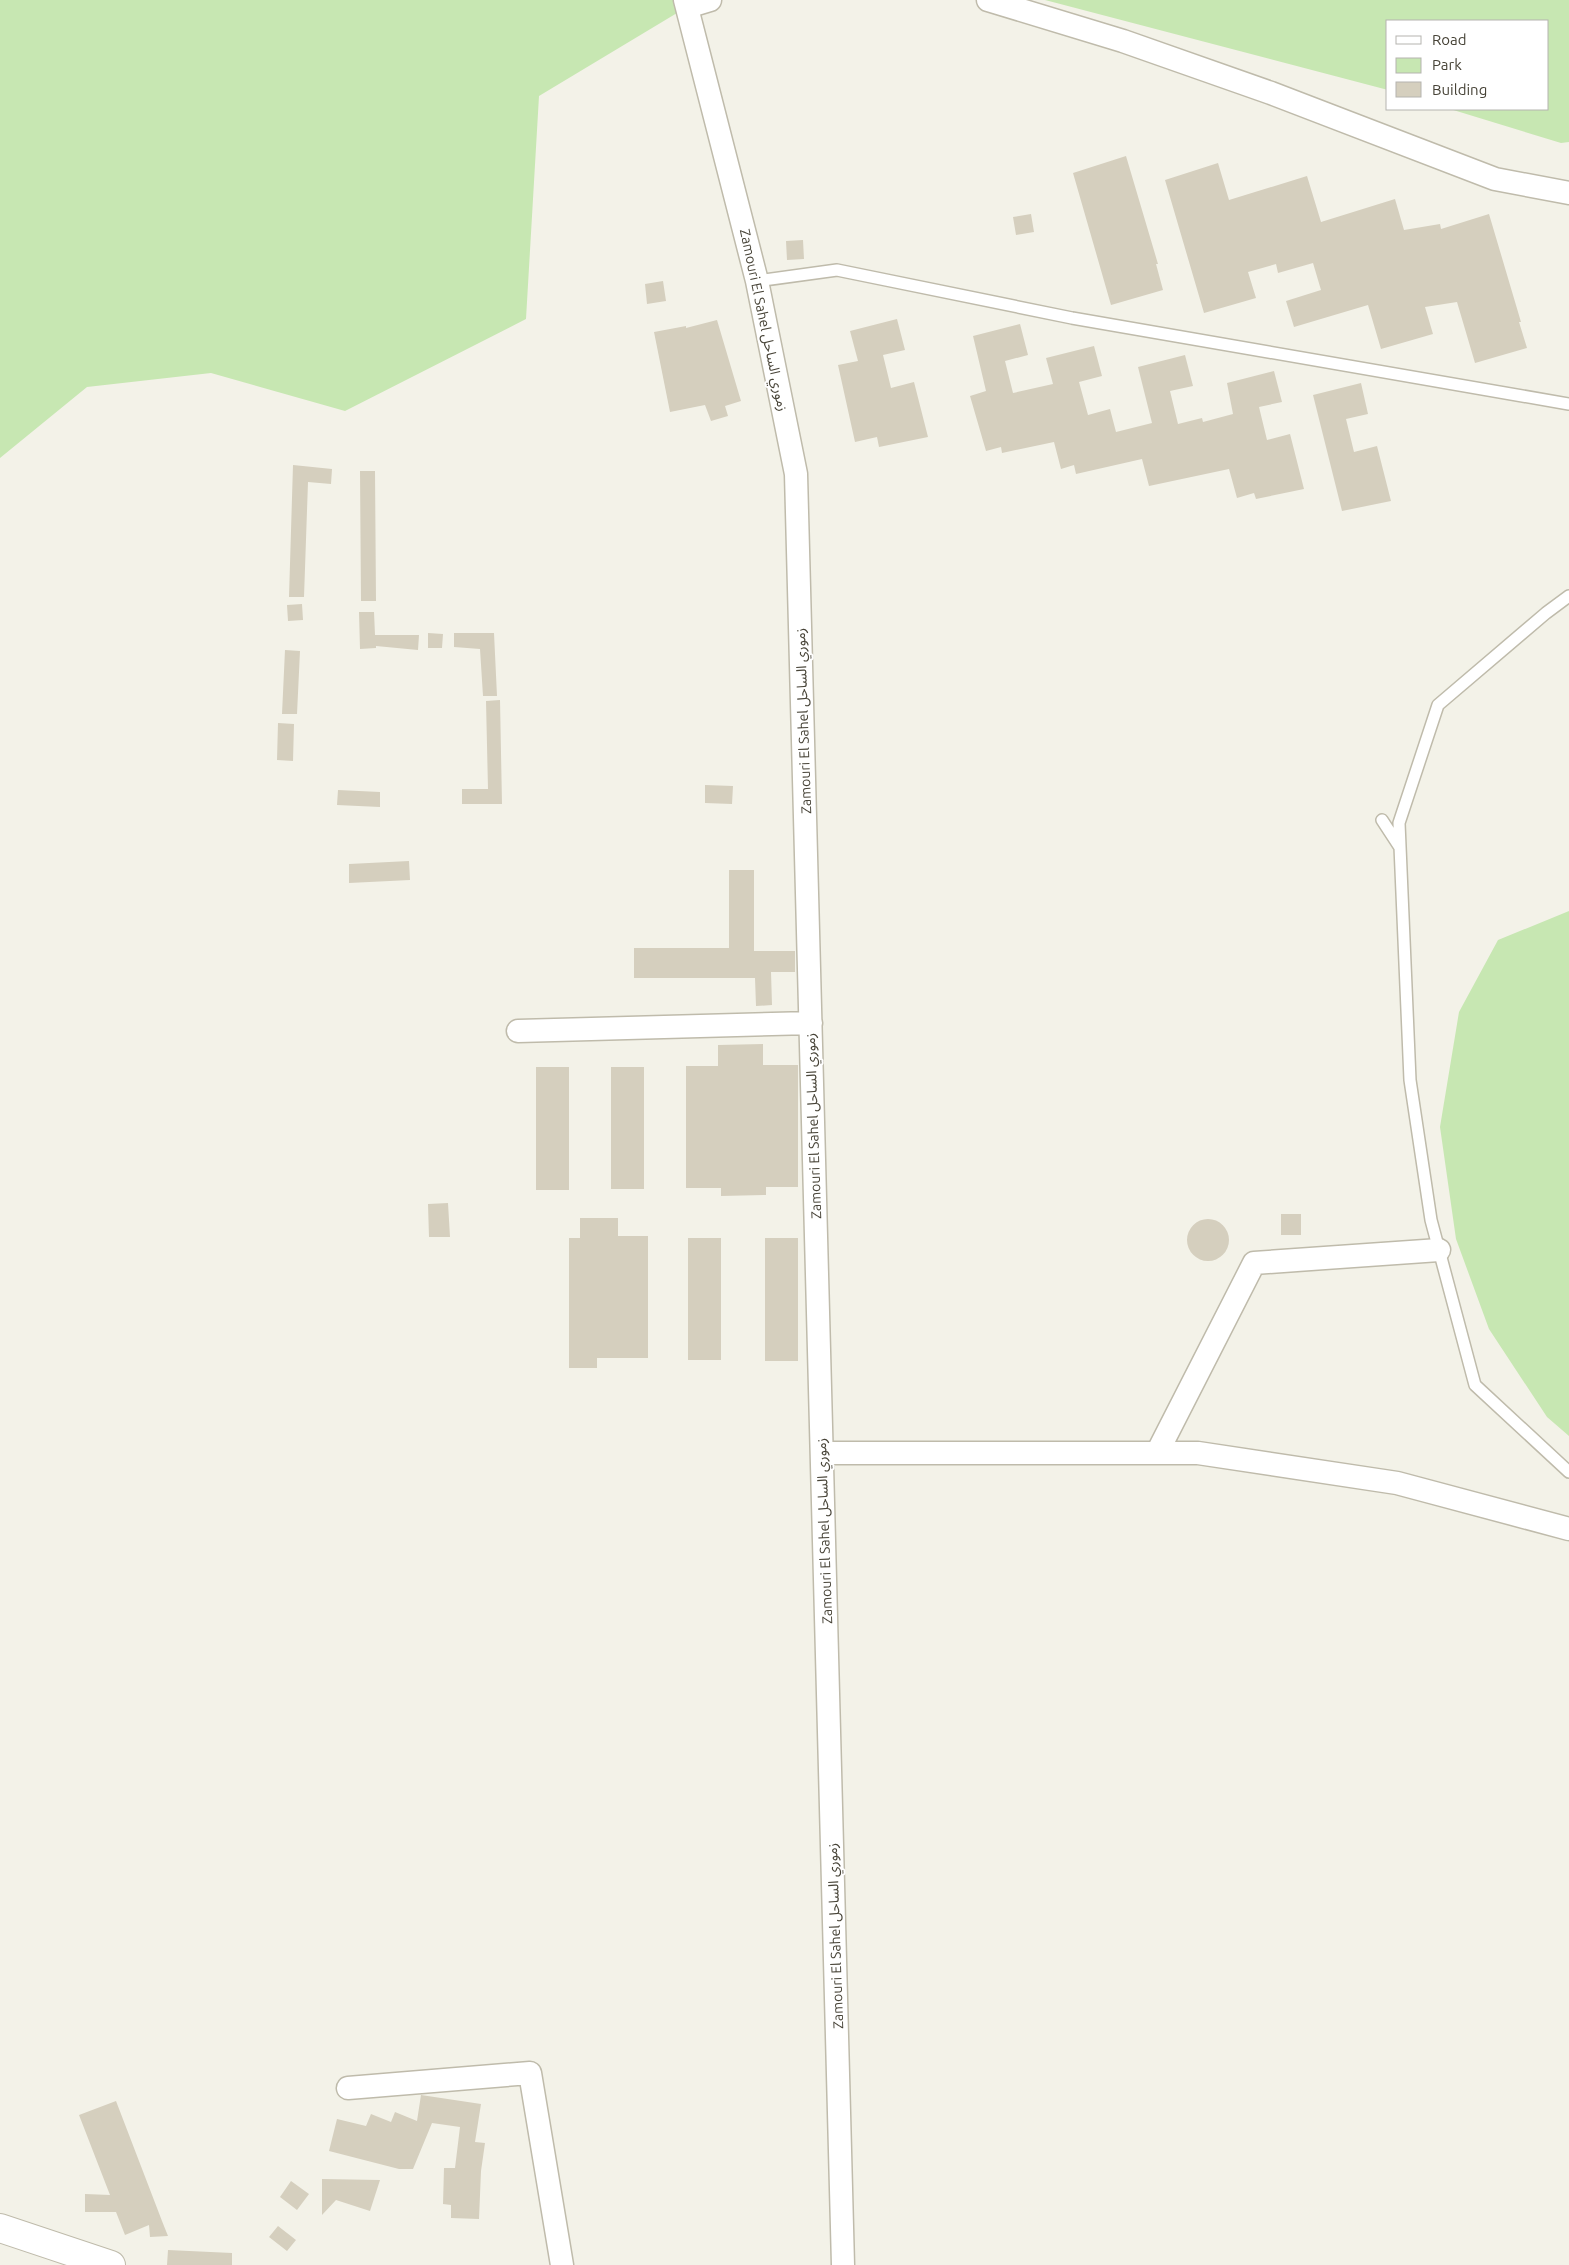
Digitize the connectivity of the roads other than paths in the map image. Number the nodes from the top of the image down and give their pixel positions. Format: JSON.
{"nodes":[{"id":1,"x":710,"y":0,"type":"edge"},
{"id":2,"x":988,"y":0,"type":"edge"},
{"id":3,"x":686,"y":3,"type":"edge"},
{"id":4,"x":1569,"y":193,"type":"edge"},
{"id":5,"x":757,"y":281,"type":"junction"},
{"id":6,"x":1569,"y":404,"type":"edge"},
{"id":7,"x":1569,"y":596,"type":"edge"},
{"id":8,"x":1382,"y":820,"type":"dead end"},
{"id":9,"x":1400,"y":848,"type":"junction"},
{"id":10,"x":811,"y":1023,"type":"junction"},
{"id":11,"x":518,"y":1031,"type":"dead end"},
{"id":12,"x":1439,"y":1250,"type":"junction"},
{"id":13,"x":822,"y":1453,"type":"junction"},
{"id":14,"x":1157,"y":1453,"type":"junction"},
{"id":15,"x":1569,"y":1472,"type":"edge"},
{"id":16,"x":1569,"y":1529,"type":"edge"},
{"id":17,"x":348,"y":2088,"type":"dead end"},
{"id":18,"x":0,"y":2228,"type":"edge"},
{"id":19,"x":111,"y":2265,"type":"edge"},
{"id":20,"x":562,"y":2265,"type":"edge"},
{"id":21,"x":843,"y":2265,"type":"edge"}],
"edges":[{"from":1,"to":3,"type":"street"},
{"from":2,"to":4,"type":"street"},
{"from":3,"to":5,"type":"street","name":"Zamouri El Sahel زموري الساحل"},
{"from":5,"to":6,"type":"lane"},
{"from":5,"to":10,"type":"street","name":"Zamouri El Sahel زموري الساحل"},
{"from":7,"to":9,"type":"lane"},
{"from":8,"to":9,"type":"lane"},
{"from":9,"to":12,"type":"lane"},
{"from":10,"to":11,"type":"street"},
{"from":10,"to":13,"type":"street","name":"Zamouri El Sahel زموري الساحل"},
{"from":12,"to":14,"type":"street"},
{"from":12,"to":15,"type":"lane"},
{"from":13,"to":14,"type":"street"},
{"from":13,"to":21,"type":"street","name":"Zamouri El Sahel زموري الساحل"},
{"from":14,"to":16,"type":"street"},
{"from":17,"to":20,"type":"street"},
{"from":18,"to":19,"type":"street"}]}
